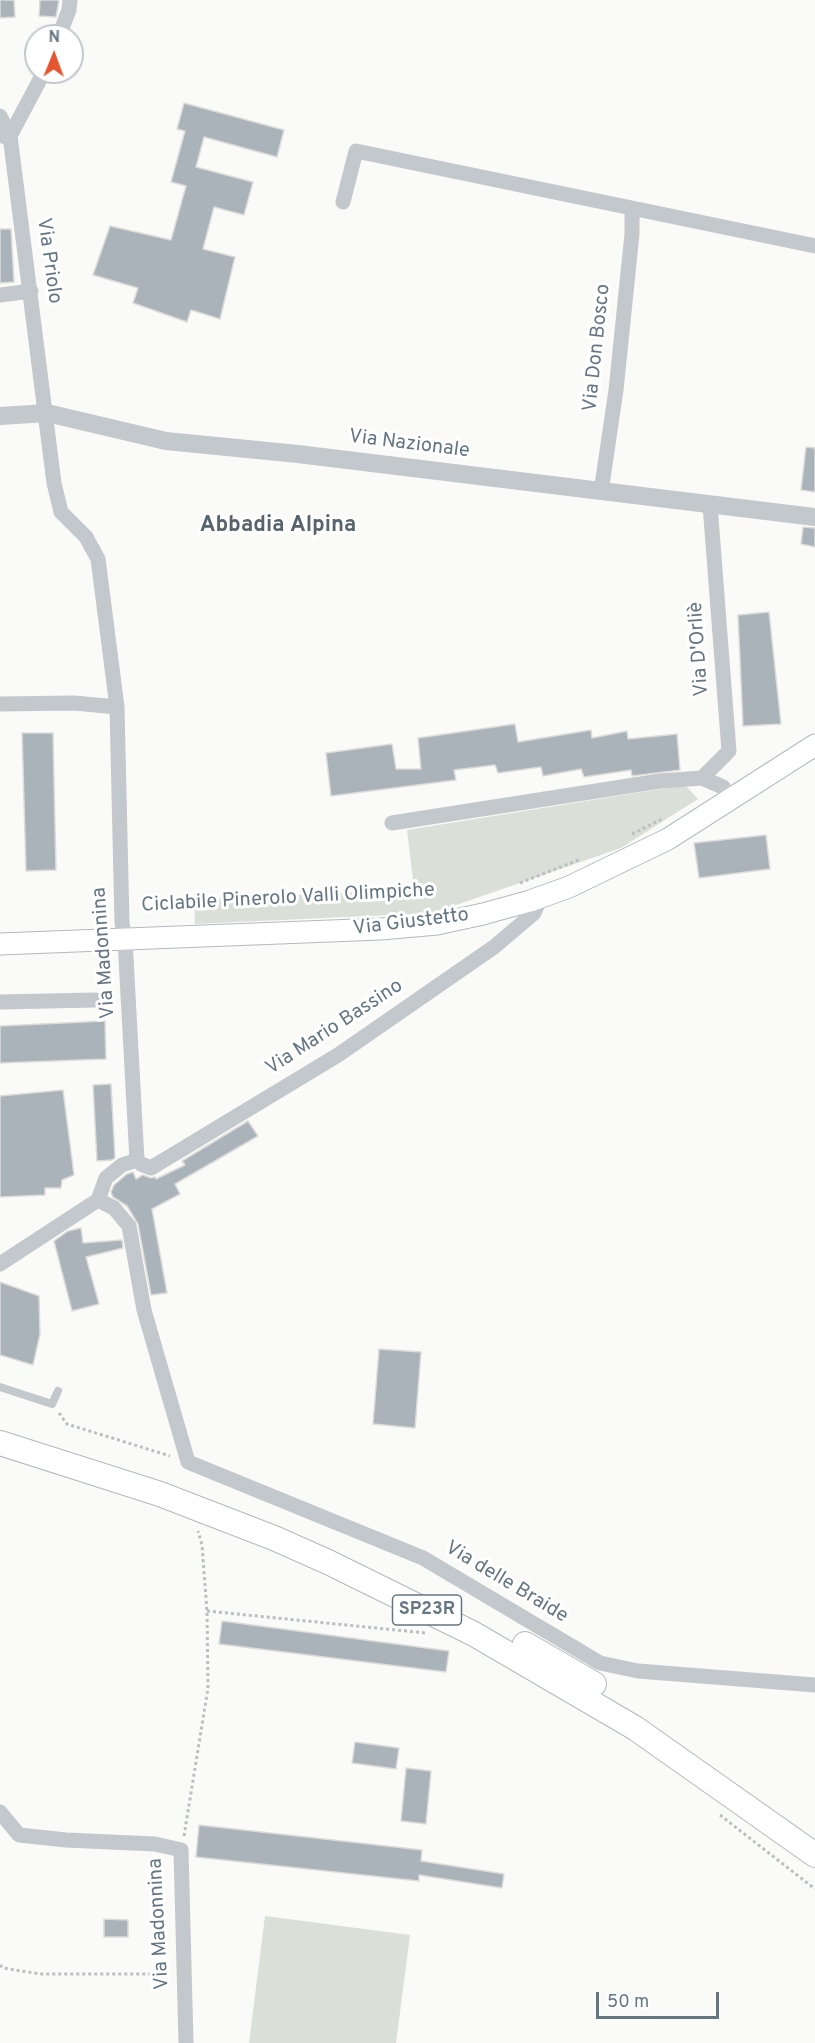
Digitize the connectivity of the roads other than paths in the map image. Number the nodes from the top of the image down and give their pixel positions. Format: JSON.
{"nodes":[{"id":1,"x":70,"y":0,"type":"edge"},
{"id":2,"x":64,"y":24,"type":"edge"},
{"id":3,"x":37,"y":84,"type":"edge"},
{"id":4,"x":0,"y":116,"type":"edge"},
{"id":5,"x":5,"y":137,"type":"edge"},
{"id":6,"x":343,"y":202,"type":"dead end"},
{"id":7,"x":632,"y":208,"type":"junction"},
{"id":8,"x":815,"y":246,"type":"edge"},
{"id":9,"x":31,"y":291,"type":"junction"},
{"id":10,"x":0,"y":295,"type":"edge"},
{"id":11,"x":47,"y":413,"type":"junction"},
{"id":12,"x":0,"y":416,"type":"edge"},
{"id":13,"x":601,"y":492,"type":"junction"},
{"id":14,"x":710,"y":505,"type":"junction"},
{"id":15,"x":815,"y":517,"type":"edge"},
{"id":16,"x":0,"y":704,"type":"edge"},
{"id":17,"x":117,"y":706,"type":"junction"},
{"id":18,"x":815,"y":745,"type":"edge"},
{"id":19,"x":702,"y":778,"type":"junction"},
{"id":20,"x":732,"y":800,"type":"junction"},
{"id":21,"x":392,"y":823,"type":"dead end"},
{"id":22,"x":541,"y":897,"type":"junction"},
{"id":23,"x":125,"y":940,"type":"junction"},
{"id":24,"x":0,"y":944,"type":"edge"},
{"id":25,"x":96,"y":1000,"type":"dead end"},
{"id":26,"x":0,"y":1002,"type":"edge"},
{"id":27,"x":137,"y":1160,"type":"junction"},
{"id":28,"x":98,"y":1200,"type":"junction"},
{"id":29,"x":0,"y":1264,"type":"edge"},
{"id":30,"x":0,"y":1387,"type":"edge"},
{"id":31,"x":58,"y":1391,"type":"dead end"},
{"id":32,"x":0,"y":1428,"type":"edge"},
{"id":33,"x":0,"y":1443,"type":"edge"},
{"id":34,"x":815,"y":1685,"type":"edge"},
{"id":35,"x":0,"y":1812,"type":"edge"},
{"id":36,"x":815,"y":1836,"type":"edge"},
{"id":37,"x":815,"y":1856,"type":"edge"},
{"id":38,"x":186,"y":2043,"type":"edge"}],
"edges":[{"from":1,"to":2,"type":"street"},
{"from":3,"to":5,"type":"street"},
{"from":4,"to":5,"type":"street","name":"Via Priolo"},
{"from":5,"to":9,"type":"street","name":"Via Priolo"},
{"from":6,"to":7,"type":"street"},
{"from":7,"to":8,"type":"street"},
{"from":7,"to":13,"type":"street","name":"Via Don Bosco"},
{"from":9,"to":10,"type":"street"},
{"from":9,"to":11,"type":"street","name":"Via Priolo"},
{"from":11,"to":12,"type":"street","name":"Via Nazionale"},
{"from":11,"to":13,"type":"street","name":"Via Nazionale"},
{"from":11,"to":17,"type":"street","name":"Via Madonnina"},
{"from":13,"to":14,"type":"street","name":"Via Nazionale"},
{"from":14,"to":15,"type":"street","name":"Via Nazionale"},
{"from":14,"to":19,"type":"street","name":"Via D'Orliè"},
{"from":16,"to":17,"type":"street"},
{"from":17,"to":23,"type":"street","name":"Via Madonnina"},
{"from":18,"to":20,"type":"main road","name":"Via Giustetto"},
{"from":19,"to":20,"type":"street"},
{"from":19,"to":21,"type":"street"},
{"from":20,"to":22,"type":"main road","name":"Via Giustetto"},
{"from":22,"to":23,"type":"main road","name":"Via Giustetto"},
{"from":22,"to":27,"type":"street","name":"Via Mario Bassino"},
{"from":23,"to":24,"type":"main road","name":"Via Giustetto"},
{"from":23,"to":27,"type":"street","name":"Via Madonnina"},
{"from":25,"to":26,"type":"street"},
{"from":27,"to":28,"type":"street"},
{"from":28,"to":29,"type":"street"},
{"from":28,"to":34,"type":"street","name":"Via delle Braide"},
{"from":30,"to":31,"type":"lane"},
{"from":32,"to":36,"type":"highway","number":"SP23R"},
{"from":33,"to":37,"type":"highway","number":"SP23R"},
{"from":35,"to":38,"type":"street","name":"Via Madonnina"}]}
